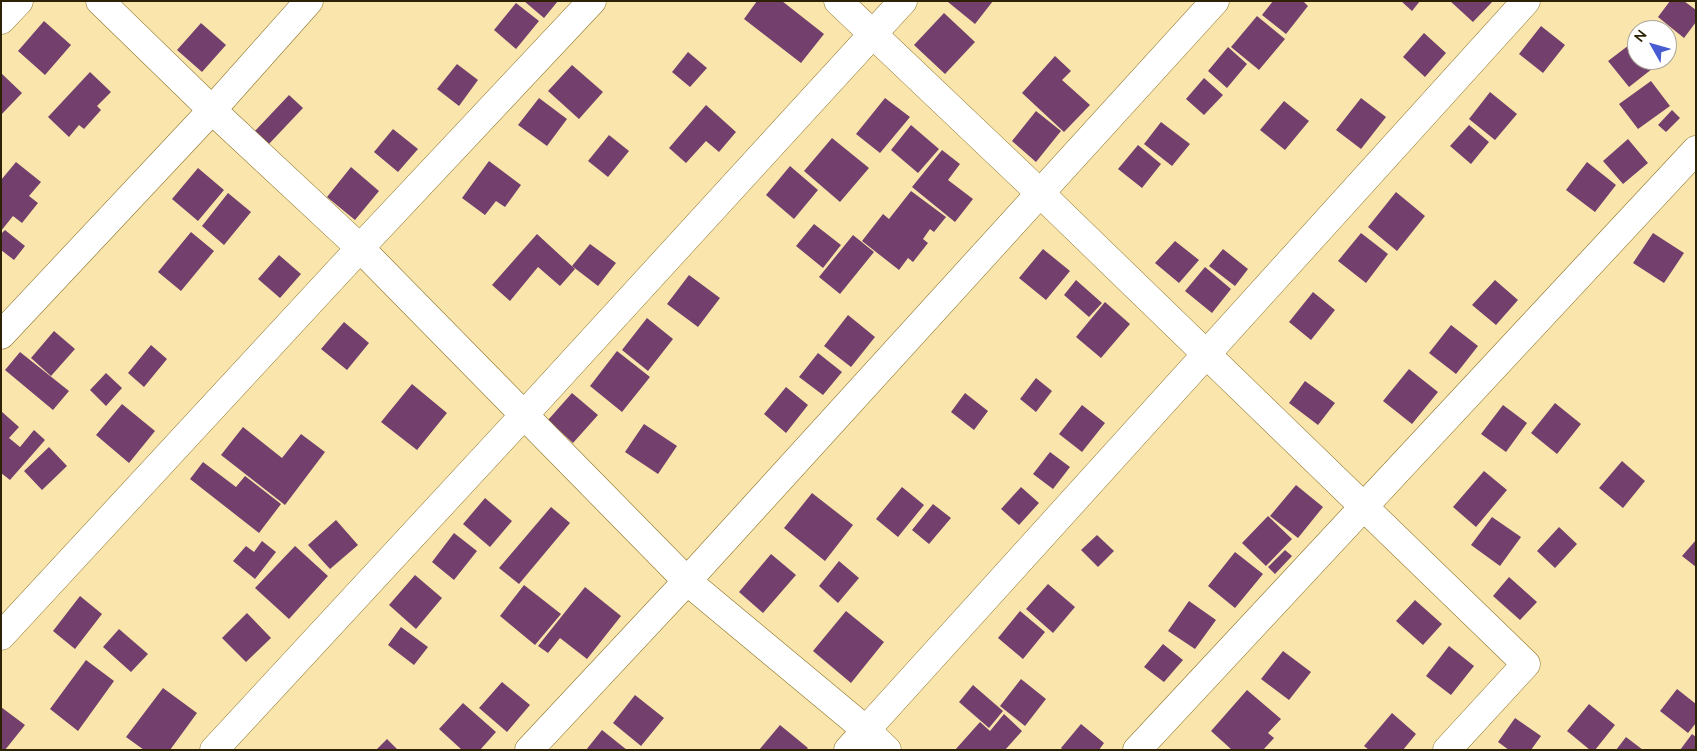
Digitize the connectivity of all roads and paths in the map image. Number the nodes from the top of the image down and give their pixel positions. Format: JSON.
{"nodes":[{"id":1,"x":19,"y":1,"type":"edge"},
{"id":2,"x":100,"y":1,"type":"edge"},
{"id":3,"x":309,"y":1,"type":"edge"},
{"id":4,"x":592,"y":1,"type":"edge"},
{"id":5,"x":838,"y":1,"type":"edge"},
{"id":6,"x":903,"y":1,"type":"edge"},
{"id":7,"x":1215,"y":1,"type":"edge"},
{"id":8,"x":1526,"y":1,"type":"edge"},
{"id":9,"x":1,"y":20,"type":"edge"},
{"id":10,"x":873,"y":34,"type":"junction"},
{"id":11,"x":212,"y":110,"type":"junction"},
{"id":12,"x":1696,"y":150,"type":"edge"},
{"id":13,"x":1041,"y":194,"type":"junction"},
{"id":14,"x":360,"y":248,"type":"junction"},
{"id":15,"x":1,"y":335,"type":"edge"},
{"id":16,"x":1206,"y":355,"type":"junction"},
{"id":17,"x":524,"y":415,"type":"junction"},
{"id":18,"x":1364,"y":506,"type":"junction"},
{"id":19,"x":687,"y":581,"type":"junction"},
{"id":20,"x":1,"y":636,"type":"edge"},
{"id":21,"x":866,"y":730,"type":"junction"},
{"id":22,"x":214,"y":750,"type":"edge"},
{"id":23,"x":529,"y":750,"type":"edge"},
{"id":24,"x":848,"y":750,"type":"edge"},
{"id":25,"x":887,"y":750,"type":"edge"},
{"id":26,"x":1137,"y":750,"type":"edge"},
{"id":27,"x":1447,"y":750,"type":"edge"}],
"edges":[{"from":1,"to":9,"type":"street"},
{"from":2,"to":11,"type":"street"},
{"from":3,"to":11,"type":"street"},
{"from":4,"to":14,"type":"street"},
{"from":5,"to":10,"type":"street"},
{"from":6,"to":10,"type":"street"},
{"from":7,"to":13,"type":"street"},
{"from":8,"to":16,"type":"street"},
{"from":10,"to":13,"type":"street"},
{"from":10,"to":17,"type":"street"},
{"from":11,"to":14,"type":"street"},
{"from":11,"to":15,"type":"street"},
{"from":12,"to":18,"type":"street"},
{"from":13,"to":16,"type":"street"},
{"from":13,"to":19,"type":"street"},
{"from":14,"to":17,"type":"street"},
{"from":14,"to":20,"type":"street"},
{"from":16,"to":18,"type":"street"},
{"from":16,"to":21,"type":"street"},
{"from":17,"to":19,"type":"street"},
{"from":17,"to":22,"type":"street"},
{"from":18,"to":26,"type":"street"},
{"from":18,"to":27,"type":"street"},
{"from":19,"to":21,"type":"street"},
{"from":19,"to":23,"type":"street"},
{"from":21,"to":24,"type":"street"},
{"from":21,"to":25,"type":"street"}]}
